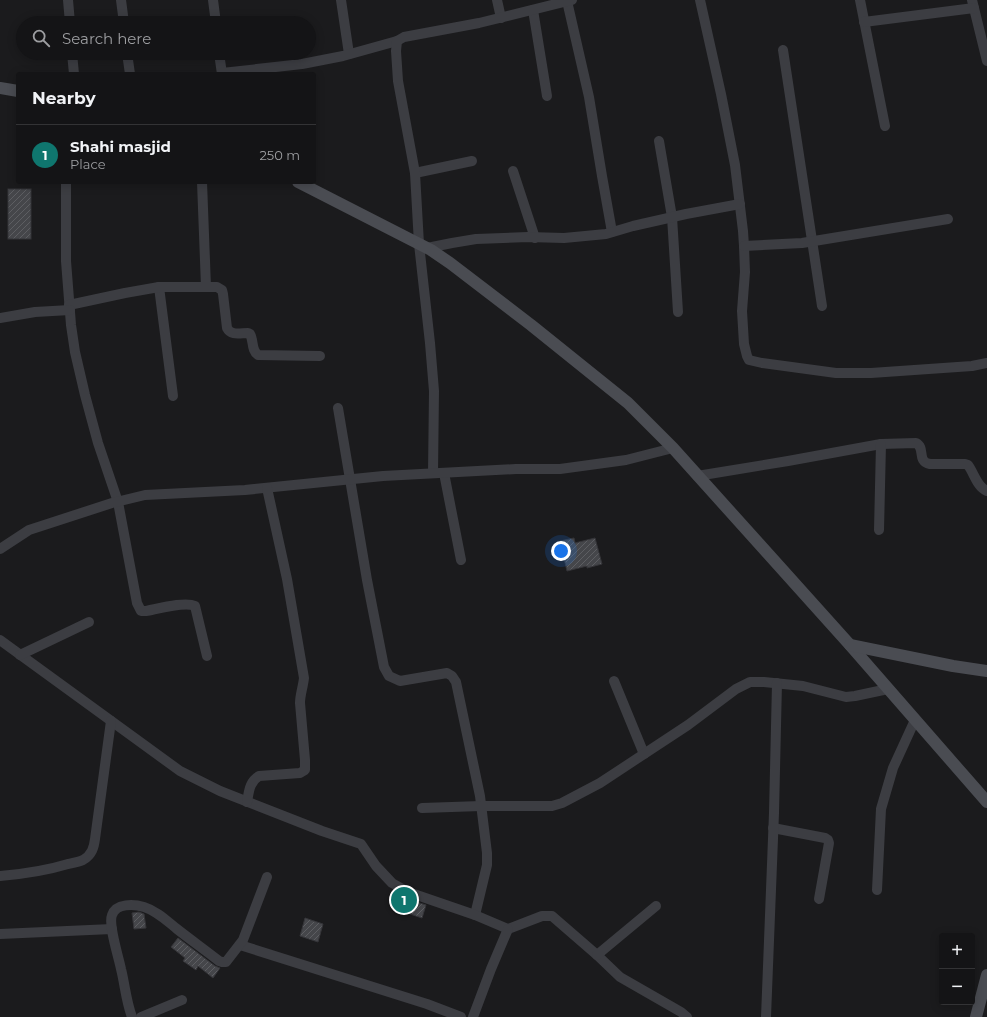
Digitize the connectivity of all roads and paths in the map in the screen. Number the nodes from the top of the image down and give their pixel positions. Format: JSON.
{"nodes":[{"id":1,"x":68,"y":0,"type":"edge"},
{"id":2,"x":121,"y":0,"type":"edge"},
{"id":3,"x":213,"y":0,"type":"edge"},
{"id":4,"x":341,"y":0,"type":"edge"},
{"id":5,"x":497,"y":0,"type":"edge"},
{"id":6,"x":570,"y":0,"type":"edge"},
{"id":7,"x":700,"y":0,"type":"edge"},
{"id":8,"x":860,"y":0,"type":"edge"},
{"id":9,"x":973,"y":4,"type":"edge"},
{"id":10,"x":533,"y":10,"type":"junction"},
{"id":11,"x":69,"y":16,"type":"edge"},
{"id":12,"x":123,"y":16,"type":"edge"},
{"id":13,"x":215,"y":16,"type":"edge"},
{"id":14,"x":501,"y":18,"type":"junction"},
{"id":15,"x":864,"y":22,"type":"junction"},
{"id":16,"x":397,"y":42,"type":"junction"},
{"id":17,"x":783,"y":50,"type":"dead end"},
{"id":18,"x":349,"y":54,"type":"junction"},
{"id":19,"x":73,"y":60,"type":"edge"},
{"id":20,"x":129,"y":60,"type":"edge"},
{"id":21,"x":220,"y":60,"type":"edge"},
{"id":22,"x":987,"y":61,"type":"edge"},
{"id":23,"x":74,"y":72,"type":"edge"},
{"id":24,"x":130,"y":72,"type":"edge"},
{"id":25,"x":222,"y":72,"type":"edge"},
{"id":26,"x":238,"y":72,"type":"edge"},
{"id":27,"x":0,"y":88,"type":"edge"},
{"id":28,"x":16,"y":91,"type":"edge"},
{"id":29,"x":547,"y":96,"type":"dead end"},
{"id":30,"x":885,"y":126,"type":"dead end"},
{"id":31,"x":660,"y":141,"type":"dead end"},
{"id":32,"x":472,"y":161,"type":"dead end"},
{"id":33,"x":513,"y":171,"type":"dead end"},
{"id":34,"x":415,"y":173,"type":"junction"},
{"id":35,"x":66,"y":184,"type":"edge"},
{"id":36,"x":202,"y":184,"type":"edge"},
{"id":37,"x":302,"y":184,"type":"edge"},
{"id":38,"x":740,"y":204,"type":"junction"},
{"id":39,"x":672,"y":217,"type":"junction"},
{"id":40,"x":948,"y":219,"type":"dead end"},
{"id":41,"x":612,"y":232,"type":"junction"},
{"id":42,"x":535,"y":238,"type":"junction"},
{"id":43,"x":812,"y":242,"type":"junction"},
{"id":44,"x":423,"y":246,"type":"junction"},
{"id":45,"x":744,"y":246,"type":"junction"},
{"id":46,"x":206,"y":287,"type":"junction"},
{"id":47,"x":159,"y":288,"type":"junction"},
{"id":48,"x":822,"y":306,"type":"dead end"},
{"id":49,"x":70,"y":308,"type":"junction"},
{"id":50,"x":678,"y":312,"type":"dead end"},
{"id":51,"x":0,"y":318,"type":"edge"},
{"id":52,"x":320,"y":356,"type":"dead end"},
{"id":53,"x":987,"y":363,"type":"edge"},
{"id":54,"x":173,"y":396,"type":"dead end"},
{"id":55,"x":338,"y":408,"type":"dead end"},
{"id":56,"x":881,"y":444,"type":"junction"},
{"id":57,"x":673,"y":448,"type":"junction"},
{"id":58,"x":433,"y":473,"type":"junction"},
{"id":59,"x":444,"y":473,"type":"junction"},
{"id":60,"x":697,"y":476,"type":"junction"},
{"id":61,"x":350,"y":479,"type":"junction"},
{"id":62,"x":268,"y":488,"type":"junction"},
{"id":63,"x":987,"y":491,"type":"edge"},
{"id":64,"x":118,"y":502,"type":"junction"},
{"id":65,"x":879,"y":530,"type":"dead end"},
{"id":66,"x":0,"y":549,"type":"edge"},
{"id":67,"x":461,"y":560,"type":"dead end"},
{"id":68,"x":89,"y":622,"type":"dead end"},
{"id":69,"x":0,"y":640,"type":"edge"},
{"id":70,"x":850,"y":644,"type":"junction"},
{"id":71,"x":20,"y":655,"type":"junction"},
{"id":72,"x":207,"y":656,"type":"dead end"},
{"id":73,"x":987,"y":671,"type":"edge"},
{"id":74,"x":614,"y":681,"type":"dead end"},
{"id":75,"x":777,"y":683,"type":"junction"},
{"id":76,"x":888,"y":689,"type":"junction"},
{"id":77,"x":915,"y":720,"type":"junction"},
{"id":78,"x":111,"y":721,"type":"junction"},
{"id":79,"x":644,"y":754,"type":"junction"},
{"id":80,"x":247,"y":802,"type":"junction"},
{"id":81,"x":987,"y":802,"type":"edge"},
{"id":82,"x":481,"y":806,"type":"junction"},
{"id":83,"x":422,"y":808,"type":"dead end"},
{"id":84,"x":773,"y":828,"type":"junction"},
{"id":85,"x":0,"y":876,"type":"edge"},
{"id":86,"x":267,"y":877,"type":"dead end"},
{"id":87,"x":877,"y":890,"type":"dead end"},
{"id":88,"x":819,"y":899,"type":"dead end"},
{"id":89,"x":656,"y":906,"type":"dead end"},
{"id":90,"x":475,"y":915,"type":"junction"},
{"id":91,"x":112,"y":929,"type":"junction"},
{"id":92,"x":508,"y":929,"type":"junction"},
{"id":93,"x":0,"y":934,"type":"edge"},
{"id":94,"x":240,"y":945,"type":"junction"},
{"id":95,"x":597,"y":955,"type":"junction"},
{"id":96,"x":987,"y":975,"type":"edge"},
{"id":97,"x":182,"y":1000,"type":"dead end"},
{"id":98,"x":132,"y":1017,"type":"edge"},
{"id":99,"x":141,"y":1017,"type":"edge"},
{"id":100,"x":461,"y":1017,"type":"edge"},
{"id":101,"x":472,"y":1017,"type":"edge"},
{"id":102,"x":688,"y":1017,"type":"edge"},
{"id":103,"x":766,"y":1017,"type":"edge"},
{"id":104,"x":976,"y":1017,"type":"edge"}],
"edges":[{"from":1,"to":11,"type":"street"},
{"from":2,"to":12,"type":"street"},
{"from":3,"to":13,"type":"street"},
{"from":4,"to":18,"type":"street"},
{"from":5,"to":14,"type":"street"},
{"from":6,"to":10,"type":"street"},
{"from":6,"to":41,"type":"street"},
{"from":7,"to":38,"type":"street"},
{"from":8,"to":15,"type":"street"},
{"from":9,"to":15,"type":"street"},
{"from":9,"to":22,"type":"street"},
{"from":10,"to":14,"type":"street"},
{"from":10,"to":29,"type":"street"},
{"from":14,"to":16,"type":"street"},
{"from":15,"to":30,"type":"street"},
{"from":16,"to":18,"type":"street"},
{"from":16,"to":34,"type":"street"},
{"from":17,"to":43,"type":"street"},
{"from":18,"to":26,"type":"street"},
{"from":19,"to":23,"type":"street"},
{"from":20,"to":24,"type":"street"},
{"from":21,"to":25,"type":"street"},
{"from":27,"to":28,"type":"main road"},
{"from":31,"to":39,"type":"street"},
{"from":32,"to":34,"type":"street"},
{"from":33,"to":42,"type":"street"},
{"from":34,"to":44,"type":"street"},
{"from":35,"to":49,"type":"street"},
{"from":36,"to":46,"type":"street"},
{"from":37,"to":44,"type":"main road"},
{"from":38,"to":39,"type":"street"},
{"from":38,"to":45,"type":"street"},
{"from":39,"to":41,"type":"street"},
{"from":39,"to":50,"type":"street"},
{"from":40,"to":43,"type":"street"},
{"from":41,"to":42,"type":"street"},
{"from":42,"to":44,"type":"street"},
{"from":43,"to":45,"type":"street"},
{"from":43,"to":48,"type":"street"},
{"from":44,"to":57,"type":"main road"},
{"from":44,"to":58,"type":"street"},
{"from":45,"to":53,"type":"street"},
{"from":46,"to":47,"type":"street"},
{"from":46,"to":52,"type":"street"},
{"from":47,"to":49,"type":"street"},
{"from":47,"to":54,"type":"street"},
{"from":49,"to":51,"type":"street"},
{"from":49,"to":64,"type":"street"},
{"from":55,"to":61,"type":"street"},
{"from":56,"to":60,"type":"street"},
{"from":56,"to":63,"type":"street"},
{"from":56,"to":65,"type":"street"},
{"from":57,"to":59,"type":"street"},
{"from":57,"to":60,"type":"main road"},
{"from":58,"to":59,"type":"street"},
{"from":58,"to":61,"type":"street"},
{"from":59,"to":67,"type":"street"},
{"from":60,"to":70,"type":"main road"},
{"from":61,"to":62,"type":"street"},
{"from":61,"to":82,"type":"street"},
{"from":62,"to":64,"type":"street"},
{"from":62,"to":80,"type":"street"},
{"from":64,"to":66,"type":"street"},
{"from":64,"to":72,"type":"street"},
{"from":68,"to":71,"type":"street"},
{"from":69,"to":71,"type":"street"},
{"from":70,"to":73,"type":"main road"},
{"from":70,"to":76,"type":"main road"},
{"from":71,"to":78,"type":"street"},
{"from":74,"to":79,"type":"street"},
{"from":75,"to":76,"type":"street"},
{"from":75,"to":79,"type":"street"},
{"from":75,"to":84,"type":"street"},
{"from":76,"to":77,"type":"main road"},
{"from":77,"to":81,"type":"main road"},
{"from":77,"to":87,"type":"street"},
{"from":78,"to":80,"type":"street"},
{"from":78,"to":85,"type":"street"},
{"from":79,"to":82,"type":"street"},
{"from":80,"to":90,"type":"street"},
{"from":82,"to":83,"type":"street"},
{"from":82,"to":90,"type":"street"},
{"from":84,"to":88,"type":"street"},
{"from":84,"to":103,"type":"street"},
{"from":86,"to":94,"type":"street"},
{"from":89,"to":95,"type":"street"},
{"from":90,"to":92,"type":"street"},
{"from":91,"to":93,"type":"street"},
{"from":91,"to":94,"type":"street"},
{"from":91,"to":98,"type":"street"},
{"from":92,"to":95,"type":"street"},
{"from":92,"to":101,"type":"street"},
{"from":94,"to":100,"type":"street"},
{"from":95,"to":102,"type":"street"},
{"from":96,"to":104,"type":"main road"},
{"from":97,"to":99,"type":"street"}]}
